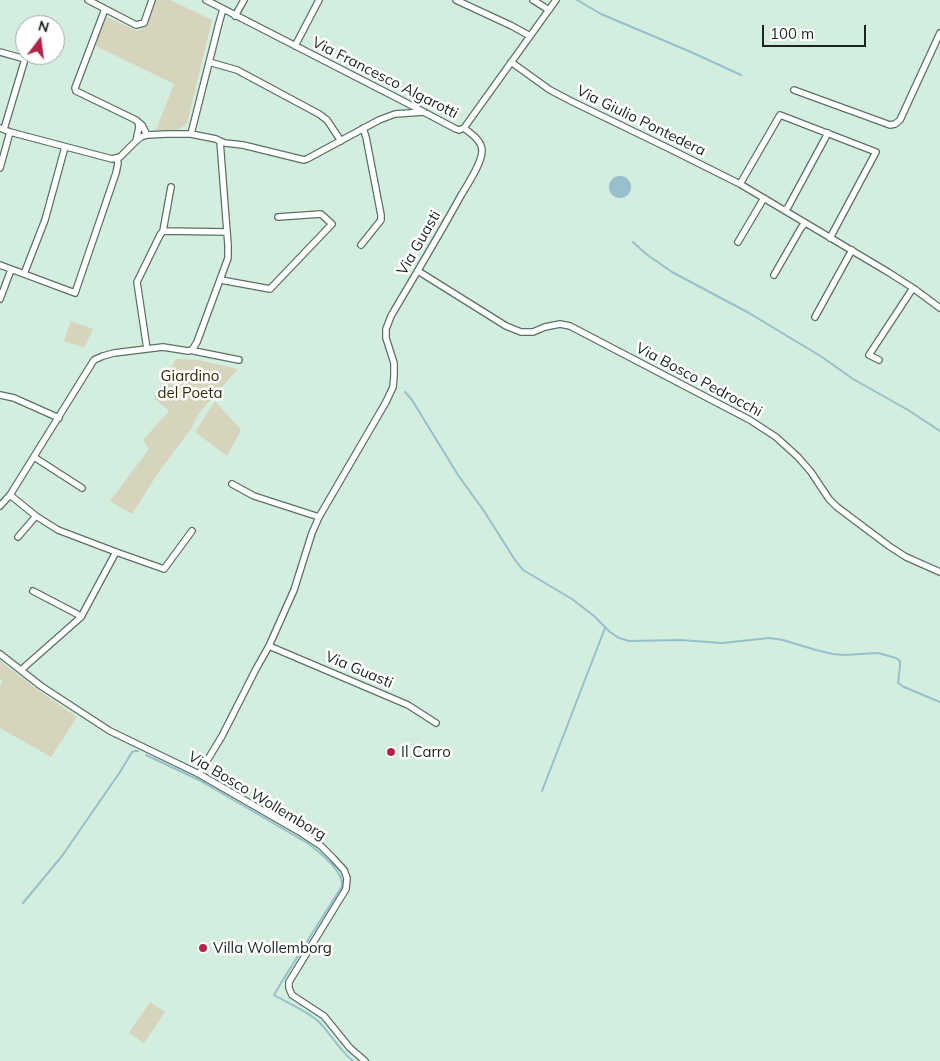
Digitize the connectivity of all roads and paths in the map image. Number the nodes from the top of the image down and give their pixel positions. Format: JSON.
{"nodes":[{"id":1,"x":88,"y":0,"type":"edge"},
{"id":2,"x":152,"y":0,"type":"edge"},
{"id":3,"x":206,"y":0,"type":"edge"},
{"id":4,"x":244,"y":0,"type":"edge"},
{"id":5,"x":319,"y":0,"type":"edge"},
{"id":6,"x":456,"y":0,"type":"edge"},
{"id":7,"x":532,"y":0,"type":"edge"},
{"id":8,"x":556,"y":0,"type":"edge"},
{"id":9,"x":105,"y":9,"type":"junction"},
{"id":10,"x":223,"y":9,"type":"junction"},
{"id":11,"x":549,"y":10,"type":"junction"},
{"id":12,"x":236,"y":16,"type":"junction"},
{"id":13,"x":940,"y":33,"type":"edge"},
{"id":14,"x":530,"y":36,"type":"junction"},
{"id":15,"x":295,"y":46,"type":"junction"},
{"id":16,"x":0,"y":52,"type":"edge"},
{"id":17,"x":208,"y":62,"type":"junction"},
{"id":18,"x":511,"y":62,"type":"junction"},
{"id":19,"x":794,"y":90,"type":"dead end"},
{"id":20,"x":424,"y":112,"type":"junction"},
{"id":21,"x":138,"y":122,"type":"junction"},
{"id":22,"x":363,"y":128,"type":"junction"},
{"id":23,"x":464,"y":128,"type":"junction"},
{"id":24,"x":5,"y":130,"type":"edge"},
{"id":25,"x":828,"y":133,"type":"junction"},
{"id":26,"x":191,"y":134,"type":"junction"},
{"id":27,"x":147,"y":136,"type":"junction"},
{"id":28,"x":341,"y":140,"type":"junction"},
{"id":29,"x":136,"y":141,"type":"junction"},
{"id":30,"x":220,"y":141,"type":"junction"},
{"id":31,"x":65,"y":147,"type":"junction"},
{"id":32,"x":117,"y":158,"type":"junction"},
{"id":33,"x":0,"y":168,"type":"edge"},
{"id":34,"x":740,"y":184,"type":"junction"},
{"id":35,"x":171,"y":187,"type":"dead end"},
{"id":36,"x":764,"y":198,"type":"junction"},
{"id":37,"x":785,"y":210,"type":"junction"},
{"id":38,"x":278,"y":217,"type":"dead end"},
{"id":39,"x":805,"y":223,"type":"junction"},
{"id":40,"x":163,"y":231,"type":"junction"},
{"id":41,"x":227,"y":232,"type":"junction"},
{"id":42,"x":830,"y":238,"type":"junction"},
{"id":43,"x":738,"y":242,"type":"dead end"},
{"id":44,"x":361,"y":245,"type":"dead end"},
{"id":45,"x":852,"y":250,"type":"junction"},
{"id":46,"x":0,"y":265,"type":"edge"},
{"id":47,"x":11,"y":270,"type":"junction"},
{"id":48,"x":418,"y":271,"type":"junction"},
{"id":49,"x":24,"y":274,"type":"junction"},
{"id":50,"x":774,"y":275,"type":"dead end"},
{"id":51,"x":221,"y":280,"type":"junction"},
{"id":52,"x":913,"y":288,"type":"junction"},
{"id":53,"x":0,"y":299,"type":"edge"},
{"id":54,"x":940,"y":308,"type":"edge"},
{"id":55,"x":815,"y":317,"type":"dead end"},
{"id":56,"x":146,"y":349,"type":"junction"},
{"id":57,"x":192,"y":350,"type":"junction"},
{"id":58,"x":239,"y":360,"type":"dead end"},
{"id":59,"x":879,"y":360,"type":"dead end"},
{"id":60,"x":0,"y":395,"type":"edge"},
{"id":61,"x":58,"y":418,"type":"junction"},
{"id":62,"x":34,"y":457,"type":"junction"},
{"id":63,"x":232,"y":484,"type":"dead end"},
{"id":64,"x":82,"y":488,"type":"dead end"},
{"id":65,"x":10,"y":496,"type":"junction"},
{"id":66,"x":0,"y":506,"type":"edge"},
{"id":67,"x":36,"y":516,"type":"junction"},
{"id":68,"x":319,"y":517,"type":"junction"},
{"id":69,"x":192,"y":531,"type":"dead end"},
{"id":70,"x":18,"y":537,"type":"dead end"},
{"id":71,"x":116,"y":552,"type":"junction"},
{"id":72,"x":940,"y":572,"type":"edge"},
{"id":73,"x":33,"y":591,"type":"dead end"},
{"id":74,"x":81,"y":617,"type":"junction"},
{"id":75,"x":269,"y":646,"type":"junction"},
{"id":76,"x":0,"y":654,"type":"edge"},
{"id":77,"x":21,"y":670,"type":"junction"},
{"id":78,"x":436,"y":723,"type":"dead end"},
{"id":79,"x":199,"y":774,"type":"junction"},
{"id":80,"x":364,"y":1061,"type":"edge"}],
"edges":[{"from":1,"to":9,"type":"street"},
{"from":2,"to":9,"type":"street"},
{"from":3,"to":10,"type":"street","name":"Via Francesco Algarotti"},
{"from":4,"to":12,"type":"street"},
{"from":5,"to":15,"type":"street","name":"Via Francesco Algarotti"},
{"from":6,"to":14,"type":"street"},
{"from":7,"to":11,"type":"street"},
{"from":8,"to":11,"type":"street"},
{"from":9,"to":21,"type":"street"},
{"from":10,"to":12,"type":"street","name":"Via Francesco Algarotti"},
{"from":10,"to":17,"type":"street"},
{"from":11,"to":14,"type":"street"},
{"from":12,"to":15,"type":"street","name":"Via Francesco Algarotti"},
{"from":13,"to":19,"type":"street"},
{"from":14,"to":18,"type":"street"},
{"from":15,"to":20,"type":"street","name":"Via Francesco Algarotti"},
{"from":16,"to":24,"type":"street"},
{"from":17,"to":26,"type":"street"},
{"from":17,"to":28,"type":"street"},
{"from":18,"to":23,"type":"street"},
{"from":18,"to":34,"type":"street","name":"Via Giulio Pontedera"},
{"from":20,"to":22,"type":"street"},
{"from":20,"to":23,"type":"street","name":"Via Francesco Algarotti"},
{"from":21,"to":27,"type":"street"},
{"from":21,"to":29,"type":"street"},
{"from":22,"to":28,"type":"street"},
{"from":22,"to":44,"type":"street"},
{"from":23,"to":48,"type":"street","name":"Via Guasti"},
{"from":24,"to":31,"type":"street"},
{"from":24,"to":33,"type":"street"},
{"from":25,"to":34,"type":"street"},
{"from":25,"to":37,"type":"street"},
{"from":25,"to":42,"type":"street"},
{"from":26,"to":27,"type":"street"},
{"from":26,"to":30,"type":"street"},
{"from":27,"to":29,"type":"street"},
{"from":28,"to":30,"type":"street"},
{"from":29,"to":32,"type":"street"},
{"from":30,"to":41,"type":"street"},
{"from":31,"to":32,"type":"street"},
{"from":31,"to":49,"type":"street"},
{"from":32,"to":49,"type":"street"},
{"from":34,"to":36,"type":"street","name":"Via Giulio Pontedera"},
{"from":35,"to":40,"type":"street"},
{"from":36,"to":37,"type":"street","name":"Via Giulio Pontedera"},
{"from":36,"to":43,"type":"street"},
{"from":37,"to":39,"type":"street","name":"Via Giulio Pontedera"},
{"from":38,"to":51,"type":"street"},
{"from":39,"to":42,"type":"street","name":"Via Giulio Pontedera"},
{"from":39,"to":50,"type":"street"},
{"from":40,"to":41,"type":"street"},
{"from":40,"to":56,"type":"street"},
{"from":41,"to":51,"type":"street"},
{"from":42,"to":45,"type":"street","name":"Via Giulio Pontedera"},
{"from":45,"to":52,"type":"street","name":"Via Giulio Pontedera"},
{"from":45,"to":55,"type":"street"},
{"from":46,"to":47,"type":"street"},
{"from":47,"to":49,"type":"street"},
{"from":47,"to":53,"type":"street"},
{"from":48,"to":68,"type":"street","name":"Via Guasti"},
{"from":48,"to":72,"type":"street","name":"Via Bosco Pedrocchi"},
{"from":51,"to":57,"type":"street"},
{"from":52,"to":54,"type":"street","name":"Via Giulio Pontedera"},
{"from":52,"to":59,"type":"street"},
{"from":56,"to":57,"type":"street"},
{"from":56,"to":61,"type":"street"},
{"from":57,"to":58,"type":"street"},
{"from":60,"to":61,"type":"street"},
{"from":61,"to":62,"type":"street"},
{"from":62,"to":64,"type":"street"},
{"from":62,"to":65,"type":"street"},
{"from":63,"to":68,"type":"street"},
{"from":65,"to":66,"type":"street"},
{"from":65,"to":67,"type":"street"},
{"from":67,"to":70,"type":"street"},
{"from":67,"to":71,"type":"street"},
{"from":68,"to":75,"type":"street","name":"Via Guasti"},
{"from":69,"to":71,"type":"street"},
{"from":71,"to":74,"type":"street"},
{"from":73,"to":74,"type":"street"},
{"from":74,"to":77,"type":"street"},
{"from":75,"to":78,"type":"street","name":"Via Guasti"},
{"from":75,"to":79,"type":"street","name":"Via Guasti"},
{"from":76,"to":77,"type":"street","name":"Via Bosco Wollemborg"},
{"from":77,"to":79,"type":"street","name":"Via Bosco Wollemborg"},
{"from":79,"to":80,"type":"street","name":"Via Bosco Wollemborg"}]}
